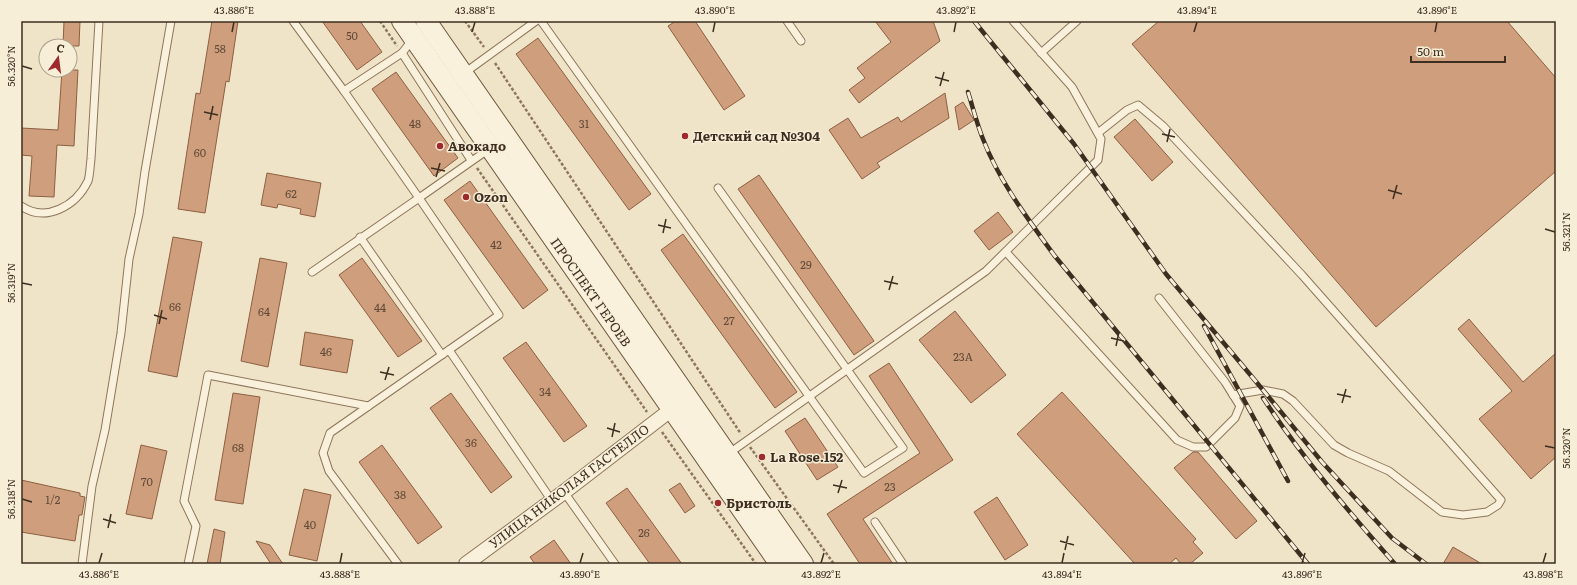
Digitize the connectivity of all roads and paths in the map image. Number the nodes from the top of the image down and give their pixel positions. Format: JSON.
{"nodes":[{"id":1,"x":100,"y":21,"type":"edge"},
{"id":2,"x":171,"y":21,"type":"edge"},
{"id":3,"x":293,"y":21,"type":"edge"},
{"id":4,"x":380,"y":21,"type":"edge"},
{"id":5,"x":402,"y":21,"type":"edge"},
{"id":6,"x":426,"y":21,"type":"edge"},
{"id":7,"x":465,"y":21,"type":"edge"},
{"id":8,"x":536,"y":21,"type":"edge"},
{"id":9,"x":541,"y":21,"type":"edge"},
{"id":10,"x":787,"y":21,"type":"edge"},
{"id":11,"x":1013,"y":21,"type":"edge"},
{"id":12,"x":1077,"y":21,"type":"edge"},
{"id":13,"x":801,"y":41,"type":"dead end"},
{"id":14,"x":408,"y":46,"type":"junction"},
{"id":15,"x":1041,"y":53,"type":"junction"},
{"id":16,"x":489,"y":55,"type":"junction"},
{"id":17,"x":463,"y":74,"type":"junction"},
{"id":18,"x":344,"y":91,"type":"junction"},
{"id":19,"x":1098,"y":133,"type":"junction"},
{"id":20,"x":491,"y":147,"type":"junction"},
{"id":21,"x":471,"y":160,"type":"junction"},
{"id":22,"x":718,"y":188,"type":"dead end"},
{"id":23,"x":419,"y":198,"type":"junction"},
{"id":24,"x":21,"y":206,"type":"edge"},
{"id":25,"x":360,"y":238,"type":"junction"},
{"id":26,"x":1006,"y":252,"type":"junction"},
{"id":27,"x":312,"y":272,"type":"dead end"},
{"id":28,"x":1159,"y":298,"type":"dead end"},
{"id":29,"x":449,"y":350,"type":"junction"},
{"id":30,"x":442,"y":355,"type":"junction"},
{"id":31,"x":849,"y":369,"type":"junction"},
{"id":32,"x":1233,"y":395,"type":"junction"},
{"id":33,"x":810,"y":396,"type":"junction"},
{"id":34,"x":368,"y":406,"type":"junction"},
{"id":35,"x":672,"y":408,"type":"junction"},
{"id":36,"x":654,"y":422,"type":"junction"},
{"id":37,"x":746,"y":441,"type":"junction"},
{"id":38,"x":719,"y":460,"type":"junction"},
{"id":39,"x":564,"y":492,"type":"junction"},
{"id":40,"x":552,"y":501,"type":"junction"},
{"id":41,"x":875,"y":522,"type":"dead end"},
{"id":42,"x":82,"y":564,"type":"edge"},
{"id":43,"x":188,"y":564,"type":"edge"},
{"id":44,"x":398,"y":564,"type":"edge"},
{"id":45,"x":466,"y":564,"type":"edge"},
{"id":46,"x":615,"y":564,"type":"edge"},
{"id":47,"x":756,"y":564,"type":"edge"},
{"id":48,"x":780,"y":564,"type":"edge"},
{"id":49,"x":803,"y":564,"type":"edge"},
{"id":50,"x":834,"y":564,"type":"edge"},
{"id":51,"x":903,"y":564,"type":"edge"}],
"edges":[{"from":1,"to":24,"type":"lane"},
{"from":2,"to":42,"type":"lane"},
{"from":3,"to":18,"type":"lane"},
{"from":4,"to":14,"type":"path"},
{"from":5,"to":14,"type":"main road","name":"ПРОСПЕКТ ГЕРОЕВ"},
{"from":6,"to":17,"type":"main road","name":"ПРОСПЕКТ ГЕРОЕВ"},
{"from":7,"to":16,"type":"path"},
{"from":8,"to":16,"type":"lane"},
{"from":9,"to":33,"type":"lane"},
{"from":10,"to":13,"type":"lane"},
{"from":11,"to":15,"type":"lane"},
{"from":12,"to":15,"type":"lane"},
{"from":14,"to":18,"type":"lane"},
{"from":14,"to":20,"type":"main road","name":"ПРОСПЕКТ ГЕРОЕВ"},
{"from":14,"to":21,"type":"lane"},
{"from":15,"to":19,"type":"lane"},
{"from":16,"to":17,"type":"lane"},
{"from":16,"to":37,"type":"path"},
{"from":17,"to":38,"type":"main road","name":"ПРОСПЕКТ ГЕРОЕВ"},
{"from":18,"to":23,"type":"lane"},
{"from":19,"to":26,"type":"lane"},
{"from":19,"to":32,"type":"lane"},
{"from":20,"to":21,"type":"lane"},
{"from":20,"to":35,"type":"main road","name":"ПРОСПЕКТ ГЕРОЕВ"},
{"from":21,"to":23,"type":"lane"},
{"from":21,"to":36,"type":"path"},
{"from":22,"to":31,"type":"lane"},
{"from":23,"to":25,"type":"lane"},
{"from":23,"to":29,"type":"lane"},
{"from":25,"to":27,"type":"lane"},
{"from":25,"to":30,"type":"lane"},
{"from":26,"to":31,"type":"lane"},
{"from":26,"to":32,"type":"lane"},
{"from":28,"to":32,"type":"lane"},
{"from":29,"to":30,"type":"lane"},
{"from":29,"to":40,"type":"lane"},
{"from":30,"to":34,"type":"lane"},
{"from":31,"to":33,"type":"lane"},
{"from":31,"to":33,"type":"lane"},
{"from":33,"to":37,"type":"lane"},
{"from":34,"to":43,"type":"lane"},
{"from":34,"to":44,"type":"lane"},
{"from":35,"to":36,"type":"street","name":"УЛИЦА НИКОЛАЯ ГАСТЕЛЛО"},
{"from":35,"to":38,"type":"main road","name":"ПРОСПЕКТ ГЕРОЕВ"},
{"from":36,"to":39,"type":"street","name":"УЛИЦА НИКОЛАЯ ГАСТЕЛЛО"},
{"from":36,"to":47,"type":"path"},
{"from":37,"to":38,"type":"lane"},
{"from":37,"to":50,"type":"path"},
{"from":38,"to":48,"type":"main road","name":"ПРОСПЕКТ ГЕРОЕВ"},
{"from":38,"to":49,"type":"main road","name":"ПРОСПЕКТ ГЕРОЕВ"},
{"from":39,"to":40,"type":"street","name":"УЛИЦА НИКОЛАЯ ГАСТЕЛЛО"},
{"from":39,"to":46,"type":"lane"},
{"from":40,"to":45,"type":"street","name":"УЛИЦА НИКОЛАЯ ГАСТЕЛЛО"},
{"from":41,"to":51,"type":"lane"}]}
